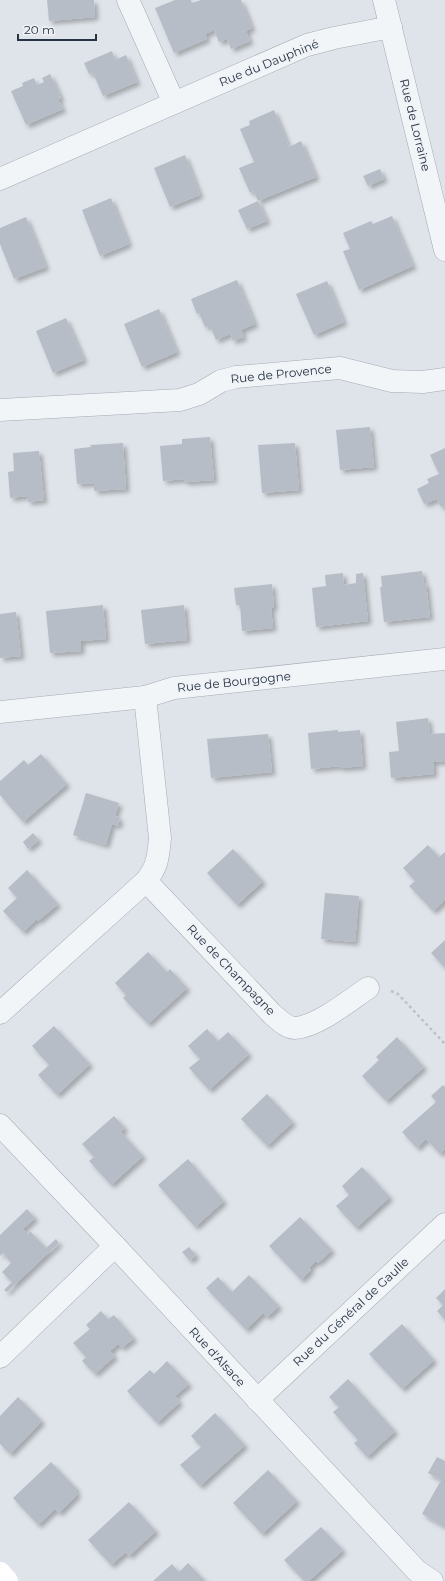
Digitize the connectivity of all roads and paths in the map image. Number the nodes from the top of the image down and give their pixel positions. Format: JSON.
{"nodes":[{"id":1,"x":128,"y":0,"type":"edge"},
{"id":2,"x":384,"y":0,"type":"edge"},
{"id":3,"x":391,"y":27,"type":"junction"},
{"id":4,"x":174,"y":103,"type":"junction"},
{"id":5,"x":0,"y":179,"type":"edge"},
{"id":6,"x":445,"y":250,"type":"edge"},
{"id":7,"x":445,"y":379,"type":"edge"},
{"id":8,"x":0,"y":410,"type":"edge"},
{"id":9,"x":445,"y":659,"type":"edge"},
{"id":10,"x":145,"y":697,"type":"junction"},
{"id":11,"x":0,"y":712,"type":"edge"},
{"id":12,"x":146,"y":881,"type":"junction"},
{"id":13,"x":368,"y":988,"type":"joint"},
{"id":14,"x":0,"y":1013,"type":"edge"},
{"id":15,"x":445,"y":1044,"type":"edge"},
{"id":16,"x":0,"y":1125,"type":"edge"},
{"id":17,"x":445,"y":1224,"type":"edge"},
{"id":18,"x":115,"y":1246,"type":"junction"},
{"id":19,"x":0,"y":1357,"type":"edge"},
{"id":20,"x":257,"y":1400,"type":"junction"},
{"id":21,"x":0,"y":1573,"type":"edge"},
{"id":22,"x":7,"y":1581,"type":"edge"},
{"id":23,"x":432,"y":1581,"type":"edge"}],
"edges":[{"from":1,"to":4,"type":"street"},
{"from":2,"to":3,"type":"street","name":"Rue de Lorraine"},
{"from":3,"to":4,"type":"street","name":"Rue du Dauphiné"},
{"from":3,"to":6,"type":"street","name":"Rue de Lorraine"},
{"from":4,"to":5,"type":"street","name":"Rue du Dauphiné"},
{"from":7,"to":8,"type":"street","name":"Rue de Provence"},
{"from":9,"to":10,"type":"street","name":"Rue de Bourgogne"},
{"from":10,"to":11,"type":"street","name":"Rue de Bourgogne"},
{"from":10,"to":12,"type":"street"},
{"from":12,"to":13,"type":"street","name":"Rue de Champagne"},
{"from":12,"to":14,"type":"street"},
{"from":13,"to":15,"type":"path"},
{"from":16,"to":18,"type":"street"},
{"from":17,"to":20,"type":"street","name":"Rue du Général de Gaulle"},
{"from":18,"to":19,"type":"street"},
{"from":18,"to":20,"type":"street","name":"Rue d'Alsace"},
{"from":20,"to":23,"type":"street","name":"Rue d'Alsace"},
{"from":21,"to":22,"type":"main road"}]}
